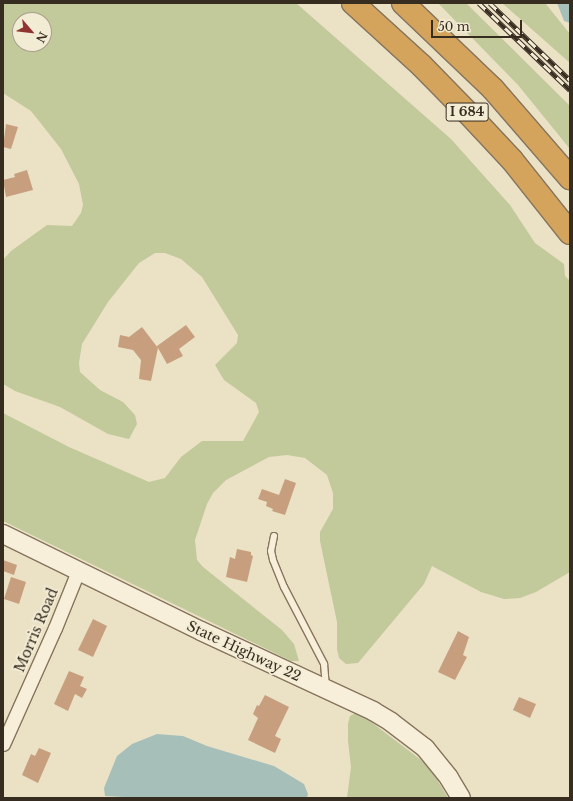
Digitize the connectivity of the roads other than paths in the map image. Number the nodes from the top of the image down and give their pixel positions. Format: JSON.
{"nodes":[{"id":1,"x":353,"y":3,"type":"edge"},
{"id":2,"x":403,"y":3,"type":"edge"},
{"id":3,"x":570,"y":178,"type":"edge"},
{"id":4,"x":570,"y":232,"type":"edge"},
{"id":5,"x":3,"y":534,"type":"edge"},
{"id":6,"x":274,"y":536,"type":"dead end"},
{"id":7,"x":78,"y":571,"type":"junction"},
{"id":8,"x":326,"y":689,"type":"junction"},
{"id":9,"x":3,"y":744,"type":"edge"},
{"id":10,"x":461,"y":798,"type":"edge"}],
"edges":[{"from":1,"to":4,"type":"highway","number":"I 684"},
{"from":2,"to":3,"type":"highway","number":"I 684"},
{"from":5,"to":7,"type":"main road","name":"State Highway 22"},
{"from":6,"to":8,"type":"lane"},
{"from":7,"to":8,"type":"main road","name":"State Highway 22"},
{"from":7,"to":9,"type":"street","name":"Morris Road"},
{"from":8,"to":10,"type":"main road","name":"State Highway 22"}]}
